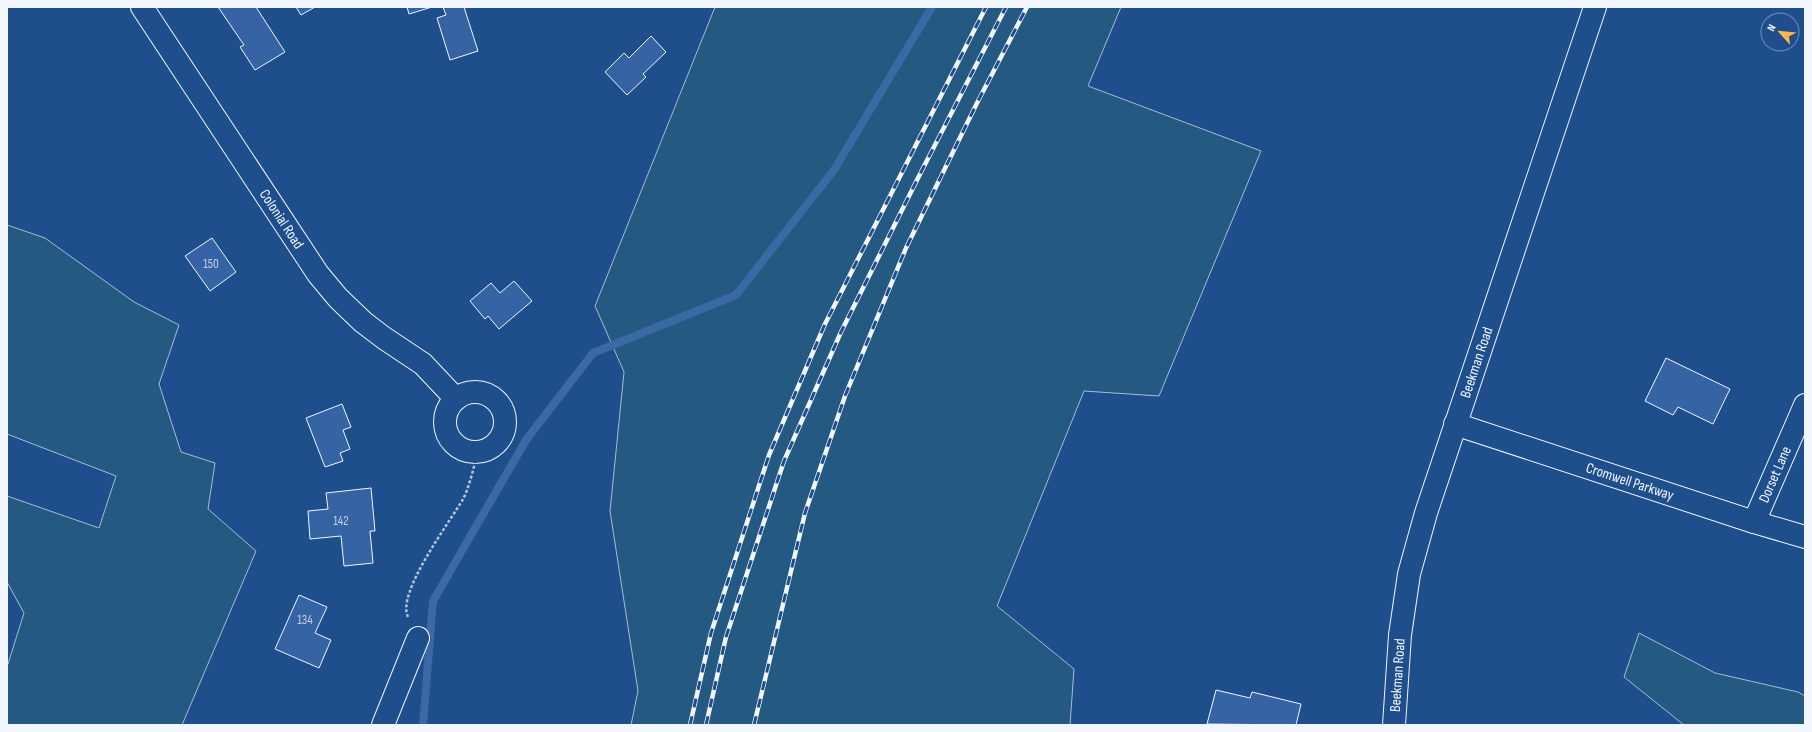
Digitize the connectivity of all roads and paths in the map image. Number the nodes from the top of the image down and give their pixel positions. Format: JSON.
{"nodes":[{"id":1,"x":142,"y":7,"type":"edge"},
{"id":2,"x":1595,"y":7,"type":"edge"},
{"id":3,"x":456,"y":399,"type":"junction"},
{"id":4,"x":1805,"y":405,"type":"edge"},
{"id":5,"x":1455,"y":424,"type":"junction"},
{"id":6,"x":478,"y":453,"type":"junction"},
{"id":7,"x":1754,"y":522,"type":"junction"},
{"id":8,"x":1805,"y":537,"type":"edge"},
{"id":9,"x":418,"y":638,"type":"joint"},
{"id":10,"x":383,"y":725,"type":"edge"},
{"id":11,"x":1394,"y":725,"type":"edge"}],
"edges":[{"from":1,"to":3,"type":"street","name":"Colonial Road"},
{"from":2,"to":5,"type":"street","name":"Beekman Road"},
{"from":3,"to":6,"type":"street"},
{"from":3,"to":6,"type":"street"},
{"from":4,"to":7,"type":"street","name":"Dorset Lane"},
{"from":5,"to":7,"type":"street","name":"Cromwell Parkway"},
{"from":5,"to":11,"type":"street","name":"Beekman Road"},
{"from":6,"to":9,"type":"path"},
{"from":7,"to":8,"type":"street","name":"Cromwell Parkway"},
{"from":9,"to":10,"type":"street"}]}
